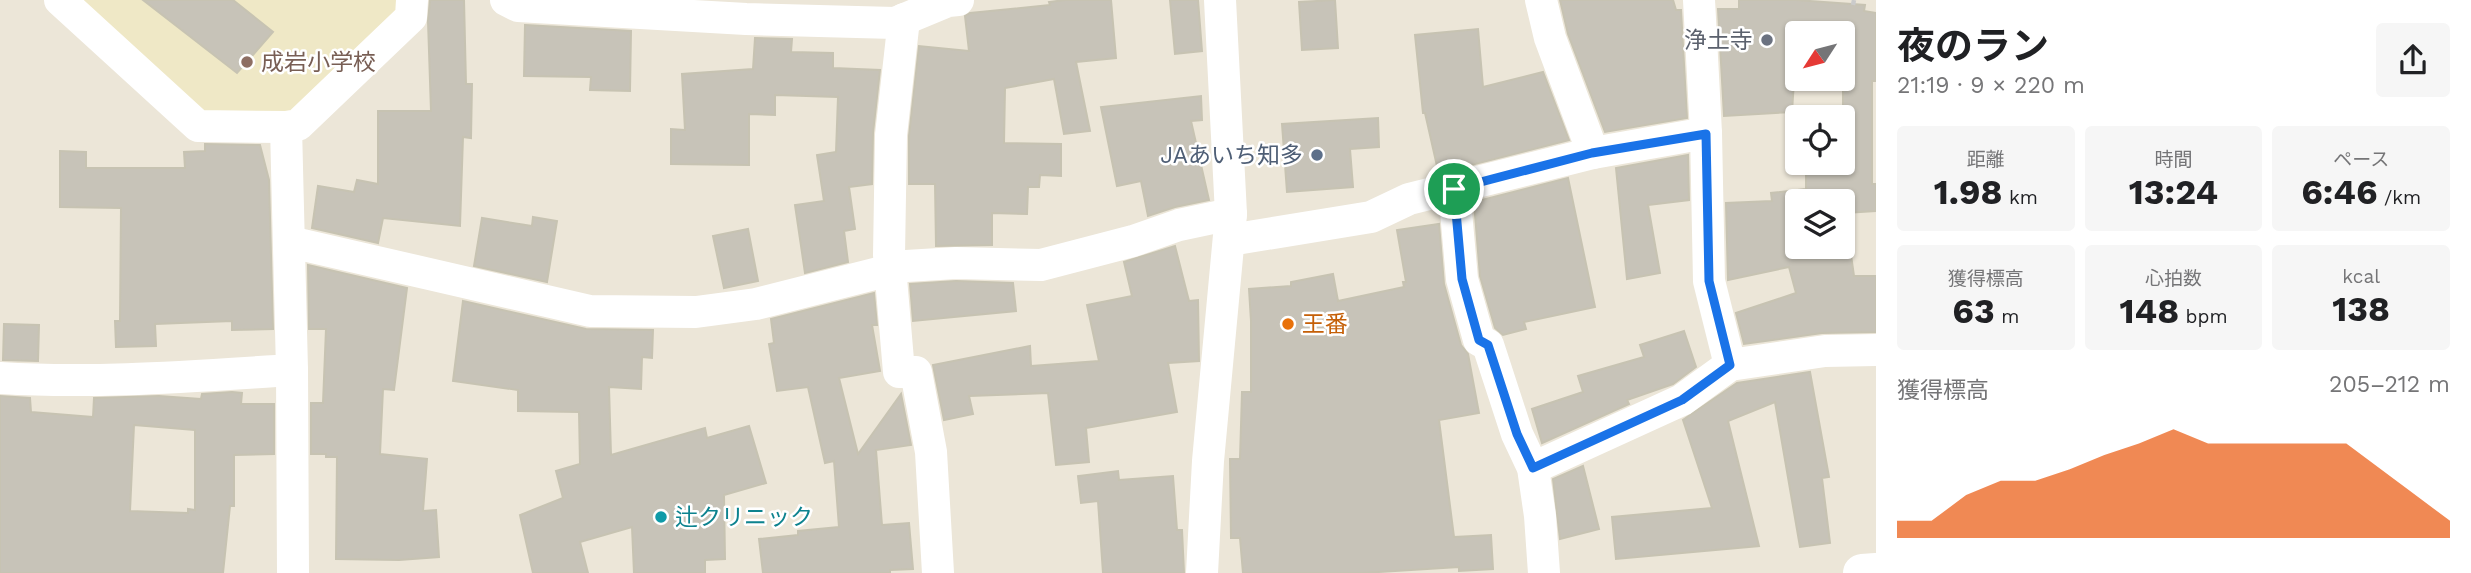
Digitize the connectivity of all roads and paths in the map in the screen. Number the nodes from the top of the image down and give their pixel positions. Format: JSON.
{"nodes":[{"id":1,"x":60,"y":0,"type":"edge"},
{"id":2,"x":412,"y":0,"type":"edge"},
{"id":3,"x":506,"y":0,"type":"edge"},
{"id":4,"x":948,"y":0,"type":"edge"},
{"id":5,"x":958,"y":0,"type":"edge"},
{"id":6,"x":1220,"y":0,"type":"edge"},
{"id":7,"x":1541,"y":0,"type":"edge"},
{"id":8,"x":1699,"y":0,"type":"edge"},
{"id":9,"x":904,"y":19,"type":"junction"},
{"id":10,"x":286,"y":127,"type":"junction"},
{"id":11,"x":1706,"y":134,"type":"junction"},
{"id":12,"x":1592,"y":153,"type":"junction"},
{"id":13,"x":1454,"y":189,"type":"junction"},
{"id":14,"x":1230,"y":227,"type":"junction"},
{"id":15,"x":290,"y":242,"type":"junction"},
{"id":16,"x":890,"y":269,"type":"junction"},
{"id":17,"x":1876,"y":350,"type":"edge"},
{"id":18,"x":1730,"y":365,"type":"junction"},
{"id":19,"x":292,"y":370,"type":"junction"},
{"id":20,"x":0,"y":378,"type":"edge"},
{"id":21,"x":1533,"y":468,"type":"junction"},
{"id":22,"x":1876,"y":572,"type":"edge"},
{"id":23,"x":293,"y":573,"type":"edge"},
{"id":24,"x":938,"y":573,"type":"edge"},
{"id":25,"x":1202,"y":573,"type":"edge"},
{"id":26,"x":1544,"y":573,"type":"edge"},
{"id":27,"x":1863,"y":573,"type":"edge"}],
"edges":[{"from":1,"to":10,"type":"street"},
{"from":2,"to":10,"type":"street"},
{"from":3,"to":9,"type":"street"},
{"from":4,"to":5,"type":"street"},
{"from":4,"to":9,"type":"street"},
{"from":6,"to":14,"type":"street"},
{"from":7,"to":12,"type":"street"},
{"from":8,"to":11,"type":"street"},
{"from":9,"to":16,"type":"street"},
{"from":10,"to":15,"type":"street"},
{"from":11,"to":12,"type":"street"},
{"from":11,"to":18,"type":"street"},
{"from":12,"to":13,"type":"street"},
{"from":13,"to":14,"type":"street"},
{"from":13,"to":21,"type":"street"},
{"from":14,"to":16,"type":"street"},
{"from":14,"to":25,"type":"street"},
{"from":15,"to":16,"type":"street"},
{"from":15,"to":19,"type":"street"},
{"from":16,"to":24,"type":"street"},
{"from":17,"to":18,"type":"street"},
{"from":18,"to":21,"type":"street"},
{"from":19,"to":20,"type":"street"},
{"from":19,"to":23,"type":"street"},
{"from":21,"to":26,"type":"street"},
{"from":22,"to":27,"type":"street"}]}
